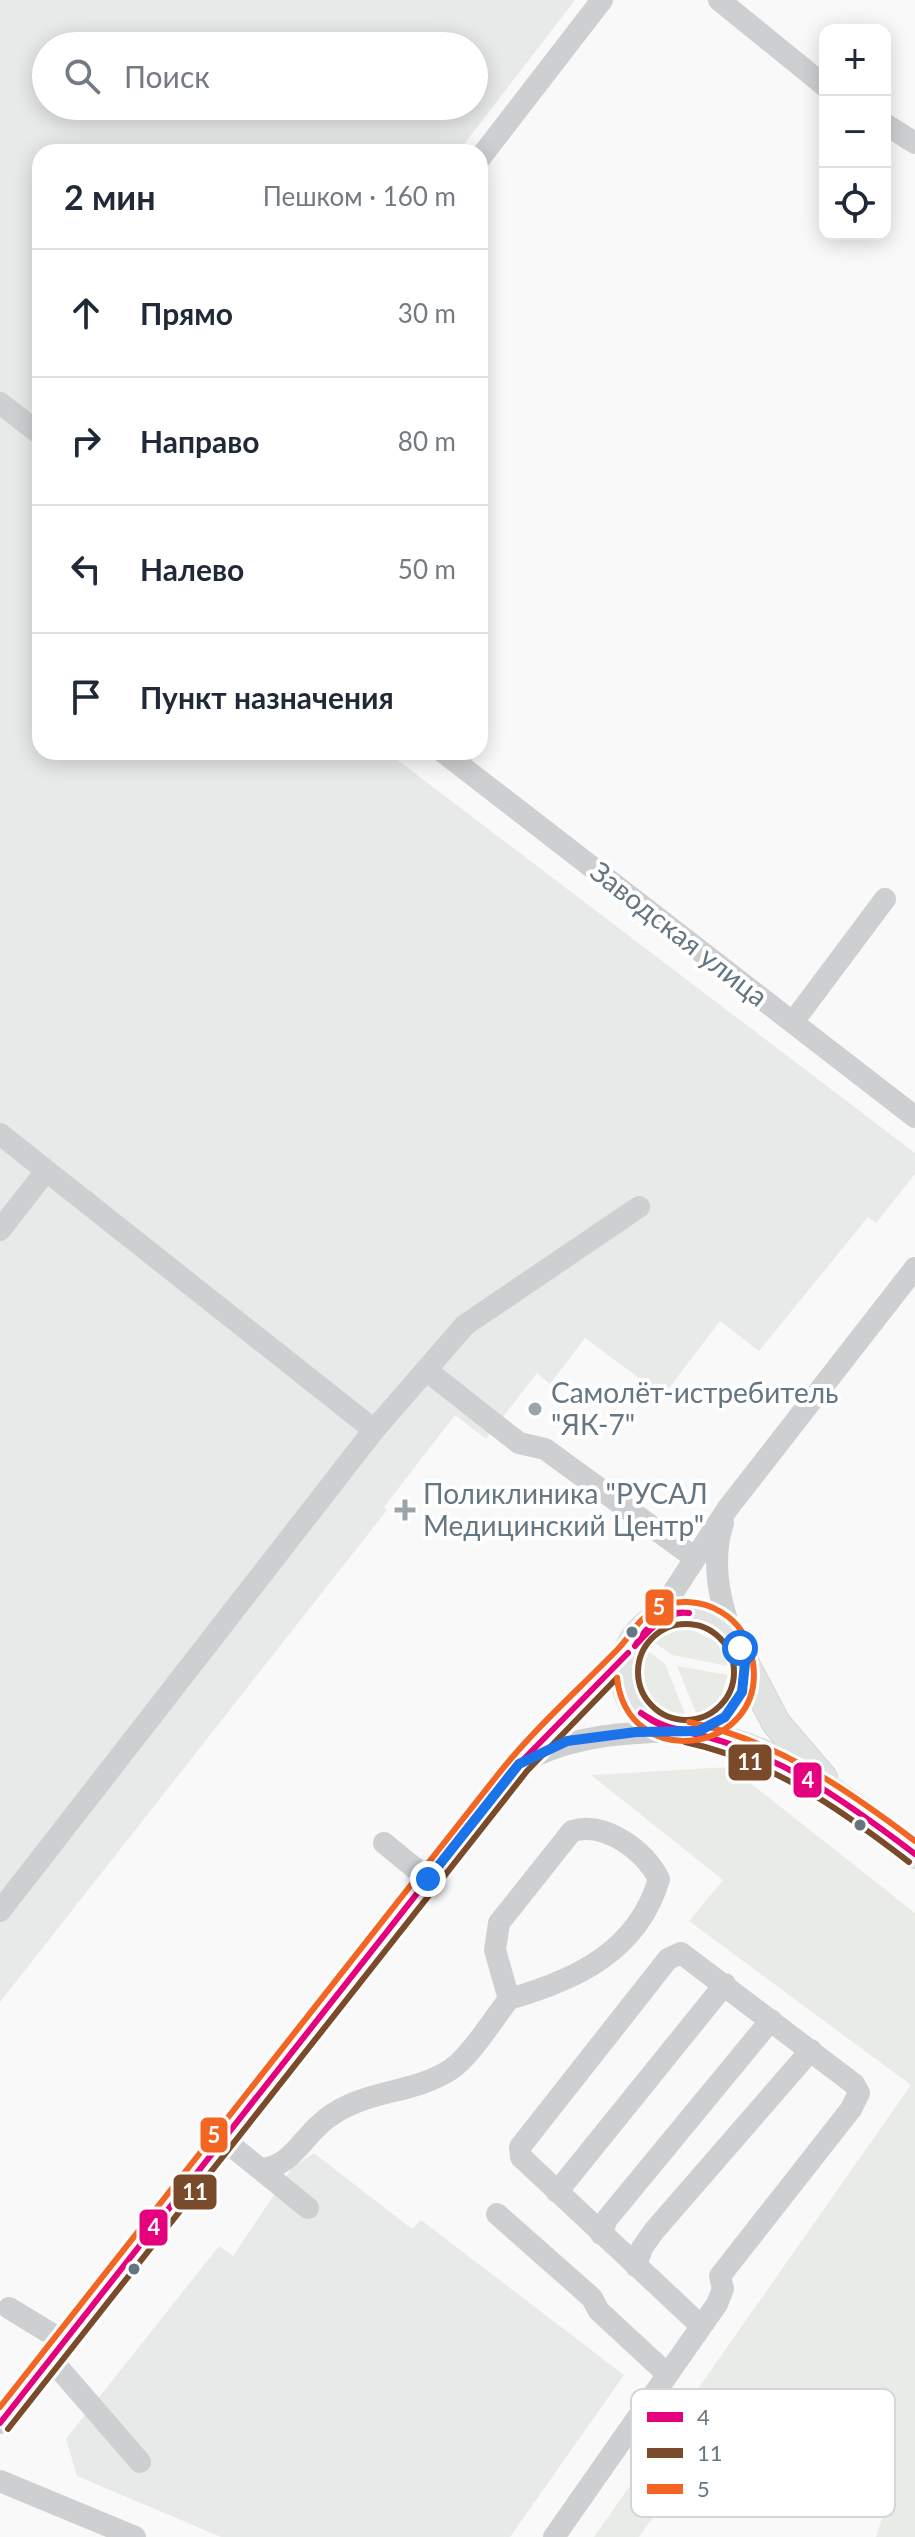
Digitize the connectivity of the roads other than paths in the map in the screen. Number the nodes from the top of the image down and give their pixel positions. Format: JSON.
{"nodes":[{"id":1,"x":602,"y":0,"type":"edge"},
{"id":2,"x":719,"y":0,"type":"edge"},
{"id":3,"x":819,"y":81,"type":"edge"},
{"id":4,"x":891,"y":128,"type":"edge"},
{"id":5,"x":915,"y":143,"type":"edge"},
{"id":6,"x":488,"y":148,"type":"edge"},
{"id":7,"x":0,"y":403,"type":"edge"},
{"id":8,"x":32,"y":428,"type":"edge"},
{"id":9,"x":453,"y":760,"type":"edge"},
{"id":10,"x":885,"y":899,"type":"dead end"},
{"id":11,"x":793,"y":1022,"type":"junction"},
{"id":12,"x":915,"y":1117,"type":"edge"},
{"id":13,"x":0,"y":1134,"type":"edge"},
{"id":14,"x":46,"y":1171,"type":"junction"},
{"id":15,"x":639,"y":1207,"type":"dead end"},
{"id":16,"x":0,"y":1230,"type":"edge"},
{"id":17,"x":915,"y":1268,"type":"edge"},
{"id":18,"x":426,"y":1370,"type":"junction"},
{"id":19,"x":374,"y":1430,"type":"junction"},
{"id":20,"x":727,"y":1510,"type":"junction"},
{"id":21,"x":695,"y":1558,"type":"junction"},
{"id":22,"x":655,"y":1620,"type":"junction"},
{"id":23,"x":732,"y":1635,"type":"junction"},
{"id":24,"x":628,"y":1653,"type":"junction"},
{"id":25,"x":745,"y":1663,"type":"junction"},
{"id":26,"x":681,"y":1732,"type":"junction"},
{"id":27,"x":519,"y":1764,"type":"junction"},
{"id":28,"x":836,"y":1793,"type":"junction"},
{"id":29,"x":384,"y":1843,"type":"dead end"},
{"id":30,"x":915,"y":1854,"type":"edge"},
{"id":31,"x":428,"y":1879,"type":"junction"},
{"id":32,"x":0,"y":1911,"type":"edge"},
{"id":33,"x":725,"y":1984,"type":"junction"},
{"id":34,"x":509,"y":1999,"type":"junction"},
{"id":35,"x":771,"y":2020,"type":"junction"},
{"id":36,"x":811,"y":2050,"type":"junction"},
{"id":37,"x":223,"y":2139,"type":"junction"},
{"id":38,"x":260,"y":2169,"type":"junction"},
{"id":39,"x":557,"y":2192,"type":"junction"},
{"id":40,"x":308,"y":2208,"type":"dead end"},
{"id":41,"x":497,"y":2214,"type":"dead end"},
{"id":42,"x":601,"y":2234,"type":"junction"},
{"id":43,"x":636,"y":2266,"type":"junction"},
{"id":44,"x":9,"y":2308,"type":"dead end"},
{"id":45,"x":701,"y":2326,"type":"junction"},
{"id":46,"x":56,"y":2350,"type":"junction"},
{"id":47,"x":667,"y":2374,"type":"junction"},
{"id":48,"x":657,"y":2389,"type":"edge"},
{"id":49,"x":0,"y":2423,"type":"edge"},
{"id":50,"x":631,"y":2426,"type":"edge"},
{"id":51,"x":140,"y":2462,"type":"dead end"},
{"id":52,"x":0,"y":2481,"type":"edge"},
{"id":53,"x":135,"y":2537,"type":"edge"},
{"id":54,"x":554,"y":2537,"type":"edge"}],
"edges":[{"from":1,"to":6,"type":"street"},
{"from":2,"to":3,"type":"street"},
{"from":4,"to":5,"type":"street"},
{"from":7,"to":8,"type":"street"},
{"from":9,"to":11,"type":"street","name":"Заводская улица"},
{"from":10,"to":11,"type":"street"},
{"from":11,"to":12,"type":"street","name":"Заводская улица"},
{"from":13,"to":14,"type":"street"},
{"from":14,"to":16,"type":"street"},
{"from":14,"to":19,"type":"street"},
{"from":15,"to":18,"type":"street"},
{"from":17,"to":20,"type":"street"},
{"from":18,"to":19,"type":"street"},
{"from":18,"to":21,"type":"street"},
{"from":19,"to":32,"type":"street"},
{"from":20,"to":21,"type":"street"},
{"from":20,"to":23,"type":"street"},
{"from":21,"to":22,"type":"street"},
{"from":22,"to":23,"type":"main road"},
{"from":22,"to":24,"type":"main road"},
{"from":23,"to":25,"type":"main road"},
{"from":24,"to":26,"type":"main road"},
{"from":24,"to":27,"type":"street"},
{"from":25,"to":26,"type":"main road"},
{"from":25,"to":28,"type":"main road"},
{"from":26,"to":27,"type":"street"},
{"from":26,"to":28,"type":"main road"},
{"from":27,"to":31,"type":"street"},
{"from":28,"to":30,"type":"main road"},
{"from":29,"to":31,"type":"street"},
{"from":31,"to":37,"type":"street"},
{"from":33,"to":35,"type":"street"},
{"from":33,"to":39,"type":"street"},
{"from":33,"to":39,"type":"street"},
{"from":34,"to":34,"type":"street"},
{"from":34,"to":38,"type":"street"},
{"from":35,"to":36,"type":"street"},
{"from":35,"to":42,"type":"street"},
{"from":36,"to":43,"type":"street"},
{"from":36,"to":45,"type":"street"},
{"from":37,"to":38,"type":"street"},
{"from":37,"to":46,"type":"street"},
{"from":38,"to":40,"type":"street"},
{"from":39,"to":42,"type":"street"},
{"from":41,"to":47,"type":"street"},
{"from":42,"to":43,"type":"street"},
{"from":43,"to":45,"type":"street"},
{"from":44,"to":46,"type":"street"},
{"from":45,"to":47,"type":"street"},
{"from":46,"to":49,"type":"street"},
{"from":46,"to":51,"type":"street"},
{"from":47,"to":48,"type":"street"},
{"from":50,"to":54,"type":"street"},
{"from":52,"to":53,"type":"street"}]}
